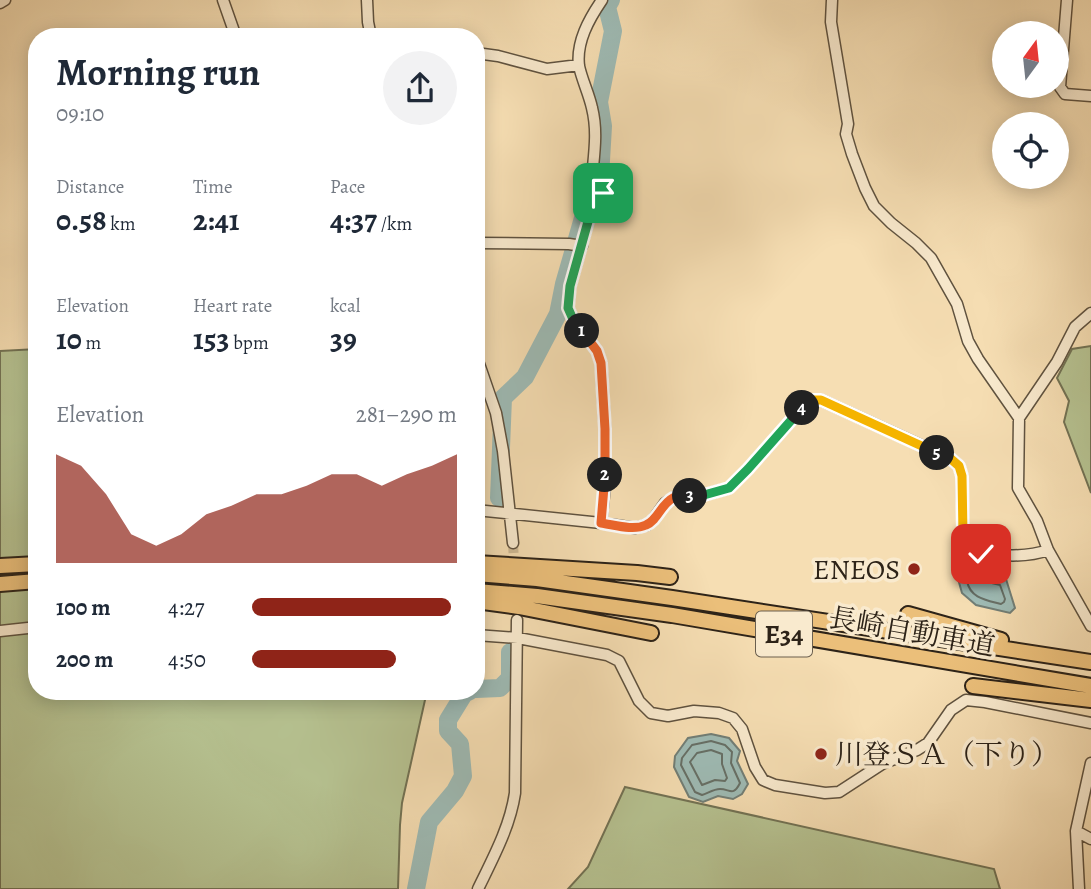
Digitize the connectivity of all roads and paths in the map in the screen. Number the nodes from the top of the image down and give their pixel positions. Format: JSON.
{"nodes":[{"id":1,"x":5,"y":0,"type":"edge"},
{"id":2,"x":223,"y":0,"type":"edge"},
{"id":3,"x":367,"y":0,"type":"edge"},
{"id":4,"x":601,"y":0,"type":"edge"},
{"id":5,"x":832,"y":0,"type":"edge"},
{"id":6,"x":1067,"y":0,"type":"edge"},
{"id":7,"x":0,"y":3,"type":"edge"},
{"id":8,"x":233,"y":28,"type":"edge"},
{"id":9,"x":369,"y":28,"type":"edge"},
{"id":10,"x":485,"y":55,"type":"edge"},
{"id":11,"x":579,"y":65,"type":"junction"},
{"id":12,"x":1091,"y":96,"type":"edge"},
{"id":13,"x":485,"y":243,"type":"edge"},
{"id":14,"x":582,"y":246,"type":"junction"},
{"id":15,"x":1091,"y":313,"type":"edge"},
{"id":16,"x":485,"y":381,"type":"edge"},
{"id":17,"x":1019,"y":418,"type":"junction"},
{"id":18,"x":485,"y":511,"type":"edge"},
{"id":19,"x":511,"y":513,"type":"junction"},
{"id":20,"x":601,"y":523,"type":"junction"},
{"id":21,"x":513,"y":543,"type":"tunnel mouth"},
{"id":22,"x":1048,"y":550,"type":"junction"},
{"id":23,"x":28,"y":564,"type":"edge"},
{"id":24,"x":485,"y":564,"type":"edge"},
{"id":25,"x":0,"y":566,"type":"edge"},
{"id":26,"x":485,"y":575,"type":"edge"},
{"id":27,"x":670,"y":577,"type":"dead end"},
{"id":28,"x":28,"y":581,"type":"edge"},
{"id":29,"x":0,"y":583,"type":"edge"},
{"id":30,"x":485,"y":592,"type":"edge"},
{"id":31,"x":485,"y":602,"type":"edge"},
{"id":32,"x":908,"y":614,"type":"dead end"},
{"id":33,"x":517,"y":620,"type":"dead end"},
{"id":34,"x":1091,"y":626,"type":"edge"},
{"id":35,"x":28,"y":628,"type":"edge"},
{"id":36,"x":0,"y":631,"type":"edge"},
{"id":37,"x":651,"y":634,"type":"dead end"},
{"id":38,"x":485,"y":636,"type":"edge"},
{"id":39,"x":518,"y":638,"type":"junction"},
{"id":40,"x":1066,"y":658,"type":"junction"},
{"id":41,"x":1091,"y":662,"type":"edge"},
{"id":42,"x":973,"y":685,"type":"dead end"},
{"id":43,"x":1091,"y":686,"type":"edge"},
{"id":44,"x":1091,"y":699,"type":"edge"},
{"id":45,"x":1091,"y":723,"type":"edge"},
{"id":46,"x":1091,"y":763,"type":"edge"},
{"id":47,"x":1076,"y":831,"type":"junction"},
{"id":48,"x":1091,"y":839,"type":"edge"},
{"id":49,"x":478,"y":889,"type":"edge"},
{"id":50,"x":1079,"y":889,"type":"edge"}],
"edges":[{"from":1,"to":7,"type":"street"},
{"from":2,"to":8,"type":"street"},
{"from":3,"to":9,"type":"street"},
{"from":4,"to":11,"type":"street"},
{"from":5,"to":17,"type":"street"},
{"from":6,"to":12,"type":"street"},
{"from":10,"to":11,"type":"street"},
{"from":11,"to":14,"type":"street"},
{"from":13,"to":14,"type":"street"},
{"from":14,"to":20,"type":"street"},
{"from":15,"to":17,"type":"street"},
{"from":16,"to":19,"type":"street"},
{"from":17,"to":22,"type":"street"},
{"from":18,"to":19,"type":"street"},
{"from":19,"to":20,"type":"street"},
{"from":19,"to":21,"type":"street"},
{"from":20,"to":22,"type":"street"},
{"from":22,"to":34,"type":"street"},
{"from":23,"to":25,"type":"highway"},
{"from":24,"to":27,"type":"highway"},
{"from":26,"to":40,"type":"highway","name":"長崎自動車道","number":"E34"},
{"from":28,"to":29,"type":"highway"},
{"from":30,"to":43,"type":"highway","name":"長崎自動車道","number":"E34"},
{"from":31,"to":37,"type":"highway"},
{"from":32,"to":40,"type":"highway"},
{"from":33,"to":39,"type":"street"},
{"from":35,"to":36,"type":"street"},
{"from":38,"to":39,"type":"street"},
{"from":39,"to":45,"type":"street"},
{"from":39,"to":49,"type":"street"},
{"from":40,"to":41,"type":"highway","name":"長崎自動車道","number":"E34"},
{"from":42,"to":44,"type":"highway"},
{"from":46,"to":47,"type":"street"},
{"from":47,"to":48,"type":"street"},
{"from":47,"to":50,"type":"street"}]}
